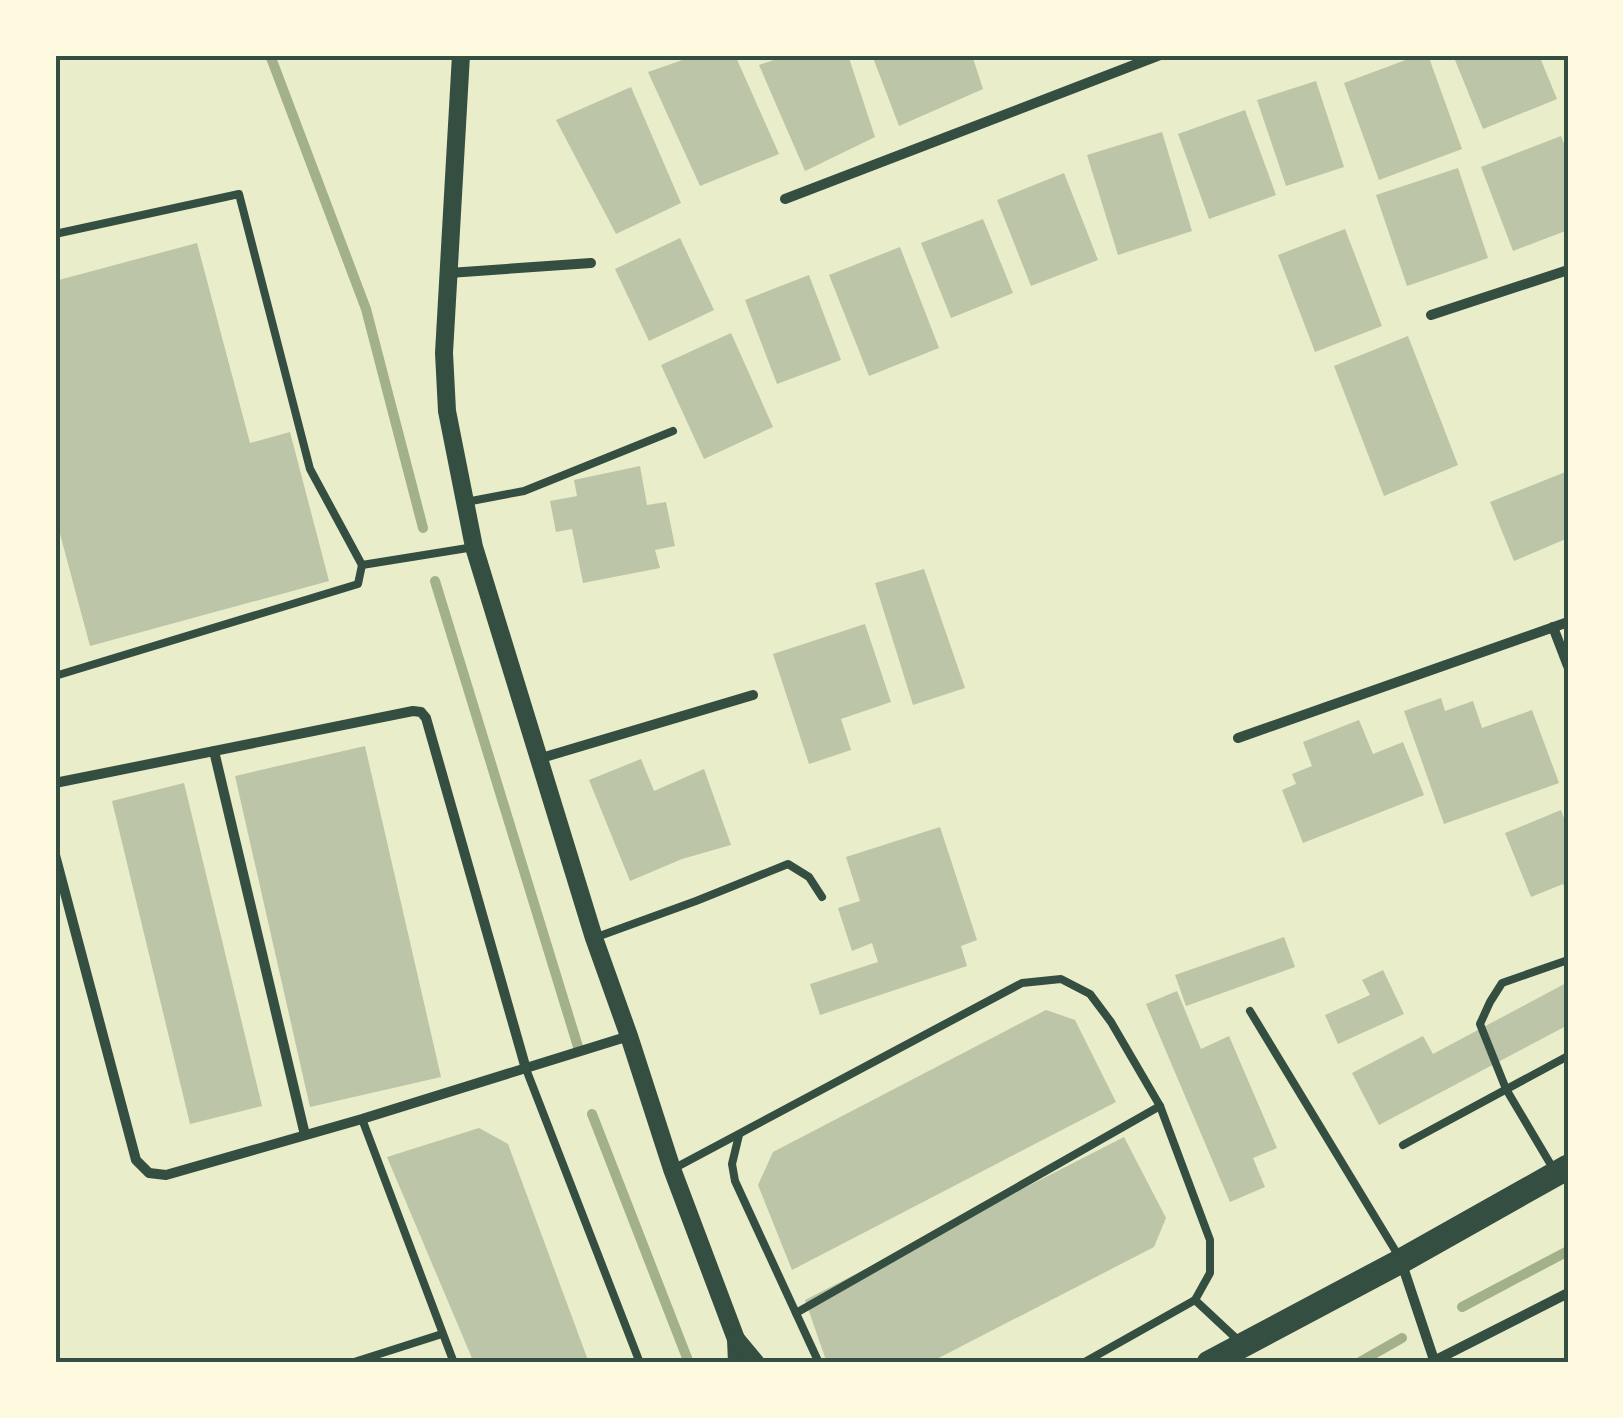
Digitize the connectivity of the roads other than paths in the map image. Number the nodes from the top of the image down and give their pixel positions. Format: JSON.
{"nodes":[{"id":1,"x":461,"y":55,"type":"edge"},
{"id":2,"x":1160,"y":55,"type":"edge"},
{"id":3,"x":785,"y":199,"type":"dead end"},
{"id":4,"x":55,"y":234,"type":"edge"},
{"id":5,"x":591,"y":264,"type":"dead end"},
{"id":6,"x":1568,"y":270,"type":"edge"},
{"id":7,"x":449,"y":273,"type":"junction"},
{"id":8,"x":1431,"y":315,"type":"dead end"},
{"id":9,"x":673,"y":431,"type":"dead end"},
{"id":10,"x":466,"y":502,"type":"junction"},
{"id":11,"x":474,"y":547,"type":"junction"},
{"id":12,"x":362,"y":565,"type":"junction"},
{"id":13,"x":1568,"y":622,"type":"edge"},
{"id":14,"x":1553,"y":627,"type":"junction"},
{"id":15,"x":1568,"y":666,"type":"edge"},
{"id":16,"x":55,"y":676,"type":"edge"},
{"id":17,"x":753,"y":695,"type":"dead end"},
{"id":18,"x":1238,"y":738,"type":"dead end"},
{"id":19,"x":214,"y":751,"type":"junction"},
{"id":20,"x":538,"y":759,"type":"junction"},
{"id":21,"x":55,"y":784,"type":"edge"},
{"id":22,"x":55,"y":855,"type":"edge"},
{"id":23,"x":822,"y":897,"type":"dead end"},
{"id":24,"x":594,"y":938,"type":"junction"},
{"id":25,"x":1568,"y":960,"type":"edge"},
{"id":26,"x":1250,"y":1011,"type":"dead end"},
{"id":27,"x":630,"y":1036,"type":"junction"},
{"id":28,"x":1568,"y":1056,"type":"edge"},
{"id":29,"x":526,"y":1069,"type":"junction"},
{"id":30,"x":1506,"y":1089,"type":"junction"},
{"id":31,"x":1160,"y":1106,"type":"junction"},
{"id":32,"x":362,"y":1119,"type":"junction"},
{"id":33,"x":306,"y":1134,"type":"junction"},
{"id":34,"x":739,"y":1136,"type":"junction"},
{"id":35,"x":1403,"y":1145,"type":"dead end"},
{"id":36,"x":672,"y":1169,"type":"junction"},
{"id":37,"x":1562,"y":1170,"type":"edge"},
{"id":38,"x":1401,"y":1261,"type":"junction"},
{"id":39,"x":1568,"y":1292,"type":"edge"},
{"id":40,"x":1194,"y":1300,"type":"junction"},
{"id":41,"x":796,"y":1313,"type":"junction"},
{"id":42,"x":442,"y":1334,"type":"junction"},
{"id":43,"x":736,"y":1339,"type":"junction"},
{"id":44,"x":1243,"y":1345,"type":"junction"},
{"id":45,"x":1433,"y":1362,"type":"edge"},
{"id":46,"x":351,"y":1363,"type":"edge"},
{"id":47,"x":454,"y":1363,"type":"edge"},
{"id":48,"x":640,"y":1363,"type":"edge"},
{"id":49,"x":737,"y":1363,"type":"edge"},
{"id":50,"x":756,"y":1363,"type":"edge"},
{"id":51,"x":819,"y":1363,"type":"edge"},
{"id":52,"x":1083,"y":1363,"type":"edge"},
{"id":53,"x":1209,"y":1363,"type":"edge"}],
"edges":[{"from":1,"to":7,"type":"street"},
{"from":2,"to":3,"type":"street"},
{"from":4,"to":12,"type":"lane"},
{"from":5,"to":7,"type":"street"},
{"from":6,"to":8,"type":"street"},
{"from":7,"to":10,"type":"street"},
{"from":9,"to":10,"type":"lane"},
{"from":10,"to":11,"type":"street"},
{"from":11,"to":12,"type":"lane"},
{"from":11,"to":20,"type":"street"},
{"from":12,"to":16,"type":"lane"},
{"from":13,"to":14,"type":"street"},
{"from":14,"to":15,"type":"street"},
{"from":14,"to":18,"type":"street"},
{"from":17,"to":20,"type":"street"},
{"from":19,"to":21,"type":"street"},
{"from":19,"to":29,"type":"street"},
{"from":19,"to":33,"type":"street"},
{"from":20,"to":24,"type":"street"},
{"from":22,"to":33,"type":"street"},
{"from":23,"to":24,"type":"lane"},
{"from":24,"to":27,"type":"street"},
{"from":25,"to":30,"type":"lane"},
{"from":26,"to":38,"type":"lane"},
{"from":27,"to":29,"type":"street"},
{"from":27,"to":36,"type":"street"},
{"from":28,"to":30,"type":"lane"},
{"from":29,"to":32,"type":"street"},
{"from":29,"to":48,"type":"lane"},
{"from":30,"to":35,"type":"lane"},
{"from":30,"to":37,"type":"lane"},
{"from":31,"to":34,"type":"lane"},
{"from":31,"to":40,"type":"lane"},
{"from":31,"to":41,"type":"lane"},
{"from":32,"to":33,"type":"street"},
{"from":32,"to":42,"type":"lane"},
{"from":34,"to":36,"type":"lane"},
{"from":34,"to":41,"type":"lane"},
{"from":36,"to":43,"type":"street"},
{"from":37,"to":38,"type":"main road"},
{"from":38,"to":44,"type":"main road"},
{"from":38,"to":45,"type":"street"},
{"from":39,"to":45,"type":"street"},
{"from":40,"to":44,"type":"lane"},
{"from":40,"to":52,"type":"lane"},
{"from":41,"to":51,"type":"lane"},
{"from":42,"to":46,"type":"lane"},
{"from":42,"to":47,"type":"lane"},
{"from":43,"to":49,"type":"street"},
{"from":43,"to":50,"type":"street"},
{"from":44,"to":53,"type":"main road"}]}
